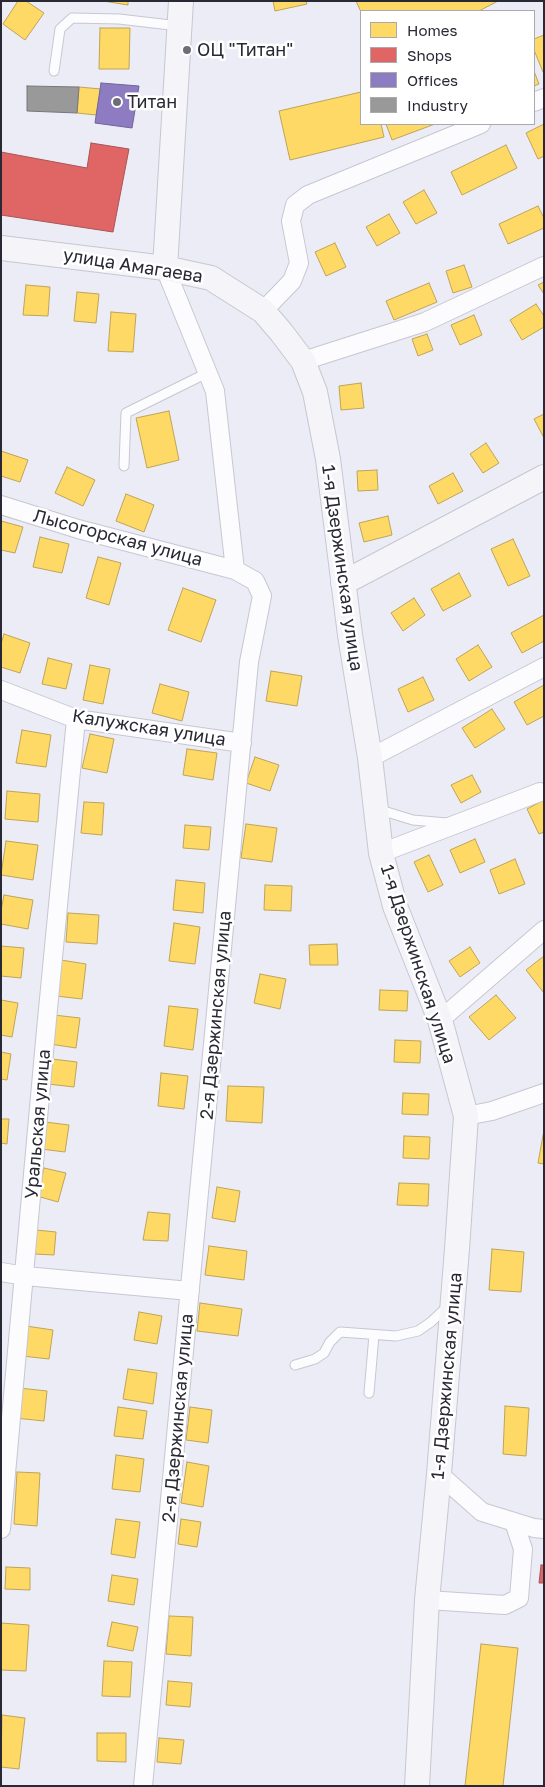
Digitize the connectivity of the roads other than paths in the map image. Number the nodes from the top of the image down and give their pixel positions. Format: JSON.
{"nodes":[{"id":1,"x":181,"y":1,"type":"edge"},
{"id":2,"x":179,"y":26,"type":"junction"},
{"id":3,"x":54,"y":71,"type":"dead end"},
{"id":4,"x":479,"y":125,"type":"edge"},
{"id":5,"x":1,"y":248,"type":"edge"},
{"id":6,"x":544,"y":266,"type":"edge"},
{"id":7,"x":165,"y":268,"type":"junction"},
{"id":8,"x":263,"y":311,"type":"junction"},
{"id":9,"x":302,"y":361,"type":"junction"},
{"id":10,"x":207,"y":373,"type":"junction"},
{"id":11,"x":124,"y":466,"type":"dead end"},
{"id":12,"x":544,"y":477,"type":"edge"},
{"id":13,"x":1,"y":505,"type":"edge"},
{"id":14,"x":235,"y":570,"type":"junction"},
{"id":15,"x":343,"y":582,"type":"junction"},
{"id":16,"x":544,"y":666,"type":"edge"},
{"id":17,"x":1,"y":690,"type":"edge"},
{"id":18,"x":76,"y":719,"type":"junction"},
{"id":19,"x":242,"y":744,"type":"junction"},
{"id":20,"x":370,"y":758,"type":"junction"},
{"id":21,"x":540,"y":792,"type":"dead end"},
{"id":22,"x":376,"y":808,"type":"junction"},
{"id":23,"x":455,"y":824,"type":"junction"},
{"id":24,"x":381,"y":852,"type":"junction"},
{"id":25,"x":544,"y":930,"type":"edge"},
{"id":26,"x":440,"y":1020,"type":"junction"},
{"id":27,"x":544,"y":1094,"type":"edge"},
{"id":28,"x":466,"y":1116,"type":"junction"},
{"id":29,"x":1,"y":1272,"type":"edge"},
{"id":30,"x":25,"y":1276,"type":"junction"},
{"id":31,"x":190,"y":1291,"type":"junction"},
{"id":32,"x":453,"y":1302,"type":"junction"},
{"id":33,"x":374,"y":1335,"type":"junction"},
{"id":34,"x":295,"y":1366,"type":"dead end"},
{"id":35,"x":368,"y":1393,"type":"dead end"},
{"id":36,"x":439,"y":1474,"type":"junction"},
{"id":37,"x":514,"y":1522,"type":"junction"},
{"id":38,"x":1,"y":1529,"type":"edge"},
{"id":39,"x":544,"y":1529,"type":"edge"},
{"id":40,"x":427,"y":1600,"type":"junction"},
{"id":41,"x":143,"y":1786,"type":"edge"},
{"id":42,"x":417,"y":1786,"type":"edge"}],
"edges":[{"from":1,"to":2,"type":"street"},
{"from":2,"to":3,"type":"lane"},
{"from":2,"to":7,"type":"street"},
{"from":4,"to":8,"type":"street"},
{"from":5,"to":7,"type":"street","name":"улица Амагаева"},
{"from":6,"to":9,"type":"street"},
{"from":7,"to":8,"type":"street","name":"улица Амагаева"},
{"from":7,"to":10,"type":"street"},
{"from":8,"to":9,"type":"street","name":"1-я Дзержинская улица"},
{"from":9,"to":15,"type":"street","name":"1-я Дзержинская улица"},
{"from":10,"to":11,"type":"lane"},
{"from":10,"to":14,"type":"street"},
{"from":12,"to":15,"type":"street"},
{"from":13,"to":14,"type":"street","name":"Лысогорская улица"},
{"from":14,"to":19,"type":"street","name":"2-я Дзержинская улица"},
{"from":15,"to":20,"type":"street","name":"1-я Дзержинская улица"},
{"from":16,"to":20,"type":"street"},
{"from":17,"to":18,"type":"street","name":"Калужская улица"},
{"from":18,"to":19,"type":"street","name":"Калужская улица"},
{"from":18,"to":30,"type":"street","name":"Уральская улица"},
{"from":19,"to":31,"type":"street","name":"2-я Дзержинская улица"},
{"from":20,"to":22,"type":"street","name":"1-я Дзержинская улица"},
{"from":21,"to":23,"type":"street"},
{"from":22,"to":23,"type":"lane"},
{"from":22,"to":24,"type":"street","name":"1-я Дзержинская улица"},
{"from":23,"to":24,"type":"street"},
{"from":24,"to":26,"type":"street","name":"1-я Дзержинская улица"},
{"from":25,"to":26,"type":"street"},
{"from":26,"to":28,"type":"street","name":"1-я Дзержинская улица"},
{"from":27,"to":28,"type":"street"},
{"from":28,"to":32,"type":"street","name":"1-я Дзержинская улица"},
{"from":29,"to":30,"type":"street"},
{"from":30,"to":31,"type":"street"},
{"from":30,"to":38,"type":"street","name":"Уральская улица"},
{"from":31,"to":41,"type":"street","name":"2-я Дзержинская улица"},
{"from":32,"to":33,"type":"lane"},
{"from":32,"to":36,"type":"street","name":"1-я Дзержинская улица"},
{"from":33,"to":34,"type":"lane"},
{"from":33,"to":35,"type":"lane"},
{"from":36,"to":37,"type":"street"},
{"from":36,"to":40,"type":"street","name":"1-я Дзержинская улица"},
{"from":37,"to":39,"type":"street"},
{"from":37,"to":40,"type":"street"},
{"from":40,"to":42,"type":"street","name":"1-я Дзержинская улица"}]}
